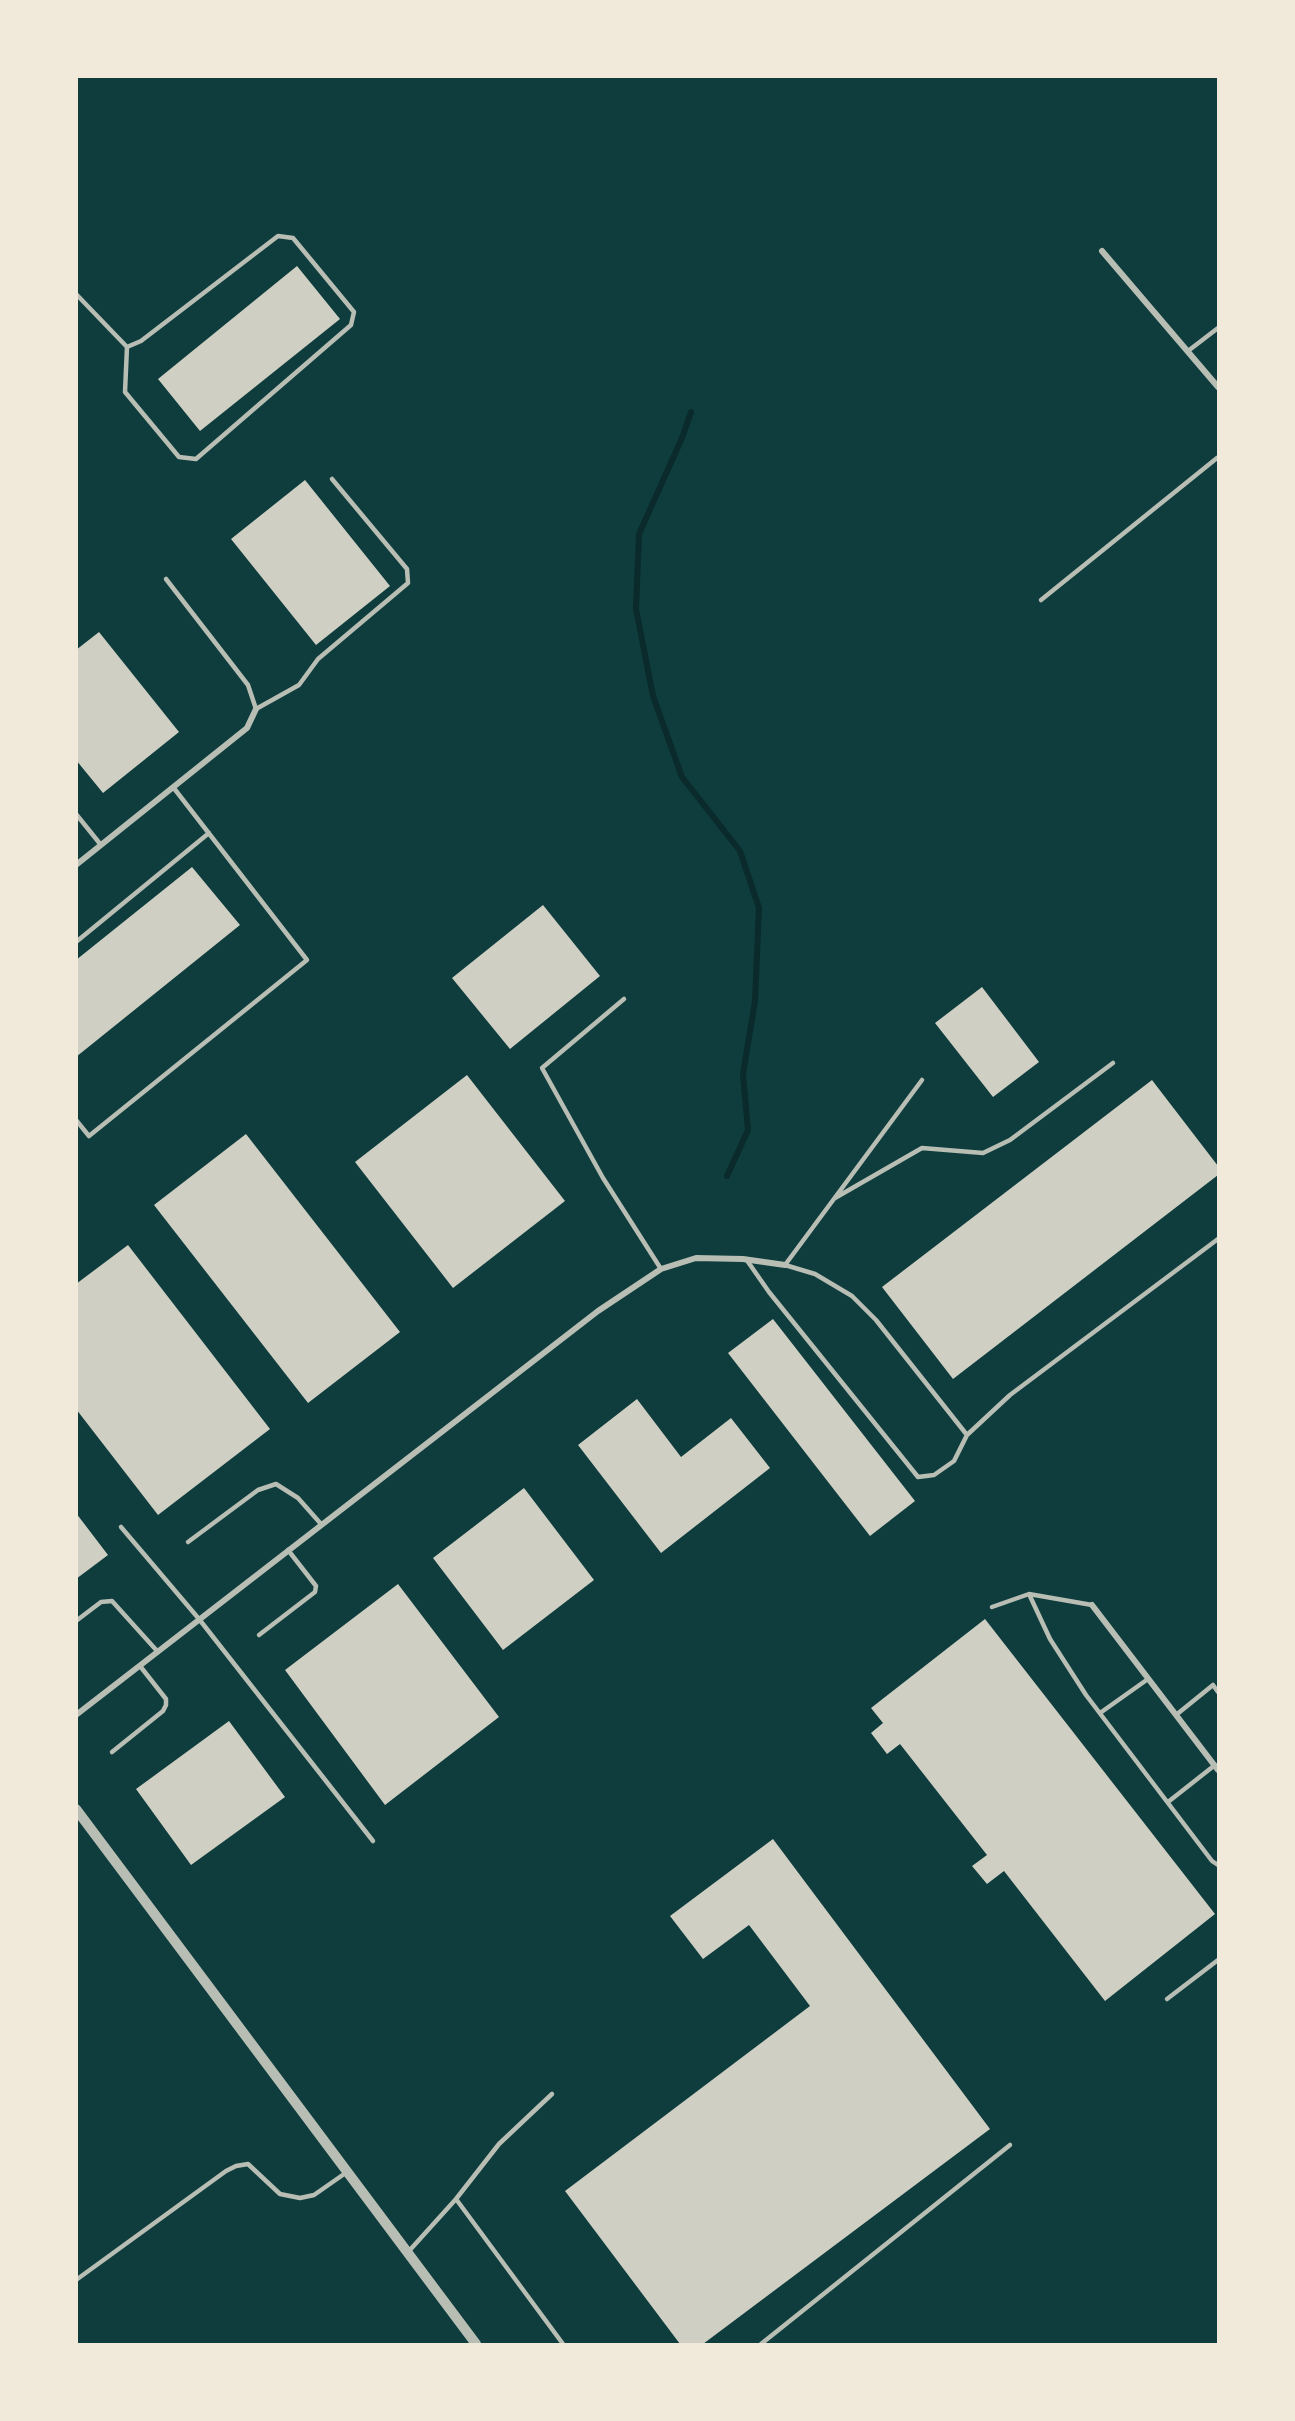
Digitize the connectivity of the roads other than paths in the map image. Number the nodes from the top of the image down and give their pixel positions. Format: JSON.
{"nodes":[{"id":1,"x":1102,"y":251,"type":"dead end"},
{"id":2,"x":76,"y":294,"type":"edge"},
{"id":3,"x":1218,"y":328,"type":"edge"},
{"id":4,"x":127,"y":347,"type":"junction"},
{"id":5,"x":1188,"y":351,"type":"junction"},
{"id":6,"x":1218,"y":387,"type":"edge"},
{"id":7,"x":1218,"y":458,"type":"edge"},
{"id":8,"x":332,"y":479,"type":"dead end"},
{"id":9,"x":165,"y":579,"type":"dead end"},
{"id":10,"x":1041,"y":600,"type":"dead end"},
{"id":11,"x":256,"y":709,"type":"junction"},
{"id":12,"x":173,"y":787,"type":"junction"},
{"id":13,"x":76,"y":814,"type":"edge"},
{"id":14,"x":209,"y":833,"type":"junction"},
{"id":15,"x":101,"y":845,"type":"junction"},
{"id":16,"x":76,"y":865,"type":"edge"},
{"id":17,"x":76,"y":942,"type":"edge"},
{"id":18,"x":624,"y":999,"type":"dead end"},
{"id":19,"x":1113,"y":1063,"type":"dead end"},
{"id":20,"x":922,"y":1080,"type":"dead end"},
{"id":21,"x":76,"y":1120,"type":"edge"},
{"id":22,"x":833,"y":1200,"type":"junction"},
{"id":23,"x":1218,"y":1239,"type":"edge"},
{"id":24,"x":746,"y":1259,"type":"junction"},
{"id":25,"x":784,"y":1265,"type":"junction"},
{"id":26,"x":661,"y":1269,"type":"junction"},
{"id":27,"x":967,"y":1435,"type":"junction"},
{"id":28,"x":321,"y":1524,"type":"junction"},
{"id":29,"x":121,"y":1527,"type":"dead end"},
{"id":30,"x":188,"y":1542,"type":"dead end"},
{"id":31,"x":288,"y":1550,"type":"junction"},
{"id":32,"x":1029,"y":1594,"type":"junction"},
{"id":33,"x":1092,"y":1605,"type":"joint"},
{"id":34,"x":992,"y":1606,"type":"dead end"},
{"id":35,"x":199,"y":1619,"type":"junction"},
{"id":36,"x":76,"y":1621,"type":"edge"},
{"id":37,"x":259,"y":1635,"type":"dead end"},
{"id":38,"x":158,"y":1652,"type":"junction"},
{"id":39,"x":140,"y":1666,"type":"junction"},
{"id":40,"x":1148,"y":1679,"type":"junction"},
{"id":41,"x":1218,"y":1692,"type":"edge"},
{"id":42,"x":1100,"y":1713,"type":"junction"},
{"id":43,"x":76,"y":1715,"type":"edge"},
{"id":44,"x":1176,"y":1715,"type":"junction"},
{"id":45,"x":112,"y":1752,"type":"dead end"},
{"id":46,"x":1217,"y":1768,"type":"edge"},
{"id":47,"x":1168,"y":1802,"type":"junction"},
{"id":48,"x":76,"y":1809,"type":"edge"},
{"id":49,"x":373,"y":1841,"type":"dead end"},
{"id":50,"x":1218,"y":1864,"type":"edge"},
{"id":51,"x":1218,"y":1960,"type":"edge"},
{"id":52,"x":1167,"y":1999,"type":"dead end"},
{"id":53,"x":552,"y":2094,"type":"dead end"},
{"id":54,"x":1010,"y":2145,"type":"dead end"},
{"id":55,"x":348,"y":2172,"type":"junction"},
{"id":56,"x":456,"y":2199,"type":"junction"},
{"id":57,"x":407,"y":2253,"type":"junction"},
{"id":58,"x":76,"y":2280,"type":"edge"},
{"id":59,"x":476,"y":2344,"type":"edge"},
{"id":60,"x":563,"y":2344,"type":"edge"},
{"id":61,"x":761,"y":2344,"type":"edge"}],
"edges":[{"from":1,"to":5,"type":"street"},
{"from":2,"to":4,"type":"lane"},
{"from":3,"to":5,"type":"lane"},
{"from":4,"to":4,"type":"lane"},
{"from":5,"to":6,"type":"street"},
{"from":7,"to":10,"type":"lane"},
{"from":8,"to":11,"type":"lane"},
{"from":9,"to":11,"type":"lane"},
{"from":11,"to":12,"type":"street"},
{"from":12,"to":14,"type":"lane"},
{"from":12,"to":15,"type":"street"},
{"from":13,"to":15,"type":"lane"},
{"from":14,"to":17,"type":"lane"},
{"from":14,"to":21,"type":"lane"},
{"from":15,"to":16,"type":"street"},
{"from":18,"to":26,"type":"lane"},
{"from":19,"to":22,"type":"lane"},
{"from":20,"to":22,"type":"lane"},
{"from":22,"to":25,"type":"lane"},
{"from":23,"to":27,"type":"lane"},
{"from":24,"to":25,"type":"street"},
{"from":24,"to":26,"type":"street"},
{"from":24,"to":27,"type":"lane"},
{"from":25,"to":27,"type":"lane"},
{"from":26,"to":28,"type":"street"},
{"from":28,"to":30,"type":"lane"},
{"from":28,"to":31,"type":"street"},
{"from":29,"to":35,"type":"lane"},
{"from":31,"to":35,"type":"street"},
{"from":31,"to":37,"type":"lane"},
{"from":32,"to":33,"type":"lane"},
{"from":32,"to":34,"type":"lane"},
{"from":32,"to":42,"type":"lane"},
{"from":33,"to":40,"type":"street"},
{"from":35,"to":38,"type":"street"},
{"from":35,"to":49,"type":"lane"},
{"from":36,"to":38,"type":"lane"},
{"from":38,"to":39,"type":"street"},
{"from":39,"to":43,"type":"street"},
{"from":39,"to":45,"type":"lane"},
{"from":40,"to":42,"type":"lane"},
{"from":40,"to":44,"type":"street"},
{"from":41,"to":44,"type":"lane"},
{"from":42,"to":47,"type":"lane"},
{"from":44,"to":46,"type":"street"},
{"from":46,"to":47,"type":"lane"},
{"from":47,"to":50,"type":"lane"},
{"from":48,"to":55,"type":"street"},
{"from":51,"to":52,"type":"lane"},
{"from":53,"to":56,"type":"lane"},
{"from":54,"to":61,"type":"lane"},
{"from":55,"to":57,"type":"street"},
{"from":55,"to":58,"type":"lane"},
{"from":56,"to":57,"type":"lane"},
{"from":56,"to":60,"type":"lane"},
{"from":57,"to":59,"type":"street"}]}
